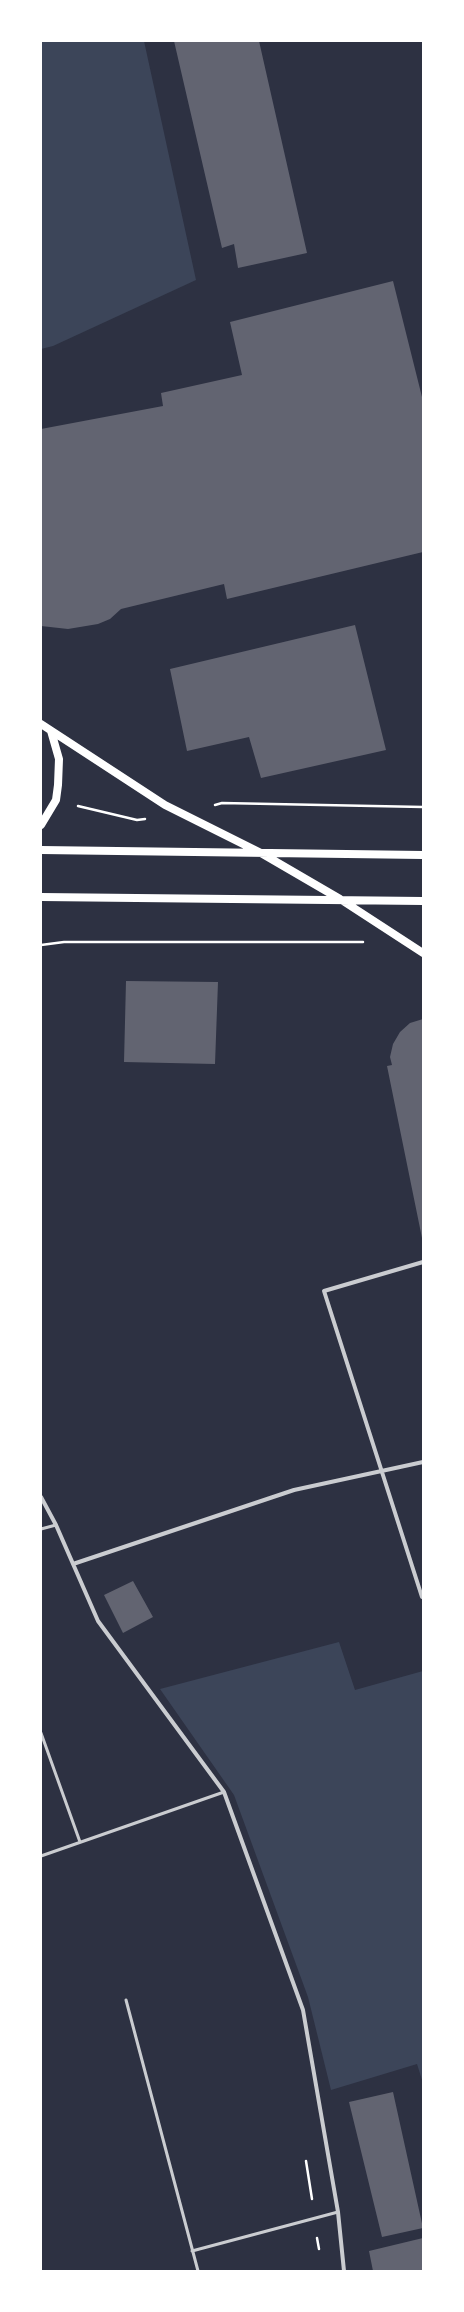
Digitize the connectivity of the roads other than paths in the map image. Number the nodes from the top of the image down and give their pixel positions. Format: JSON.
{"nodes":[{"id":1,"x":41,"y":724,"type":"edge"},
{"id":2,"x":51,"y":731,"type":"junction"},
{"id":3,"x":41,"y":825,"type":"edge"},
{"id":4,"x":41,"y":850,"type":"edge"},
{"id":5,"x":261,"y":853,"type":"junction"},
{"id":6,"x":423,"y":855,"type":"edge"},
{"id":7,"x":41,"y":897,"type":"edge"},
{"id":8,"x":340,"y":900,"type":"junction"},
{"id":9,"x":423,"y":901,"type":"edge"},
{"id":10,"x":423,"y":953,"type":"edge"},
{"id":11,"x":423,"y":1262,"type":"edge"},
{"id":12,"x":423,"y":1462,"type":"edge"},
{"id":13,"x":381,"y":1471,"type":"junction"},
{"id":14,"x":41,"y":1497,"type":"edge"},
{"id":15,"x":56,"y":1525,"type":"junction"},
{"id":16,"x":41,"y":1529,"type":"edge"},
{"id":17,"x":73,"y":1564,"type":"junction"},
{"id":18,"x":422,"y":1597,"type":"edge"},
{"id":19,"x":41,"y":1732,"type":"edge"},
{"id":20,"x":224,"y":1792,"type":"junction"},
{"id":21,"x":80,"y":1842,"type":"junction"},
{"id":22,"x":41,"y":1856,"type":"edge"},
{"id":23,"x":126,"y":2000,"type":"dead end"},
{"id":24,"x":338,"y":2212,"type":"junction"},
{"id":25,"x":192,"y":2251,"type":"junction"},
{"id":26,"x":198,"y":2271,"type":"edge"},
{"id":27,"x":344,"y":2271,"type":"edge"}],
"edges":[{"from":1,"to":2,"type":"main road"},
{"from":2,"to":3,"type":"main road"},
{"from":2,"to":5,"type":"main road"},
{"from":4,"to":5,"type":"main road"},
{"from":5,"to":6,"type":"main road"},
{"from":5,"to":8,"type":"main road"},
{"from":7,"to":8,"type":"main road"},
{"from":8,"to":9,"type":"main road"},
{"from":8,"to":10,"type":"main road"},
{"from":11,"to":13,"type":"street"},
{"from":12,"to":13,"type":"street"},
{"from":13,"to":17,"type":"street"},
{"from":13,"to":18,"type":"street"},
{"from":14,"to":15,"type":"street"},
{"from":15,"to":16,"type":"lane"},
{"from":15,"to":17,"type":"street"},
{"from":17,"to":20,"type":"street"},
{"from":19,"to":21,"type":"lane"},
{"from":20,"to":21,"type":"lane"},
{"from":20,"to":24,"type":"street"},
{"from":21,"to":22,"type":"lane"},
{"from":23,"to":25,"type":"lane"},
{"from":24,"to":25,"type":"lane"},
{"from":24,"to":27,"type":"street"},
{"from":25,"to":26,"type":"lane"}]}
